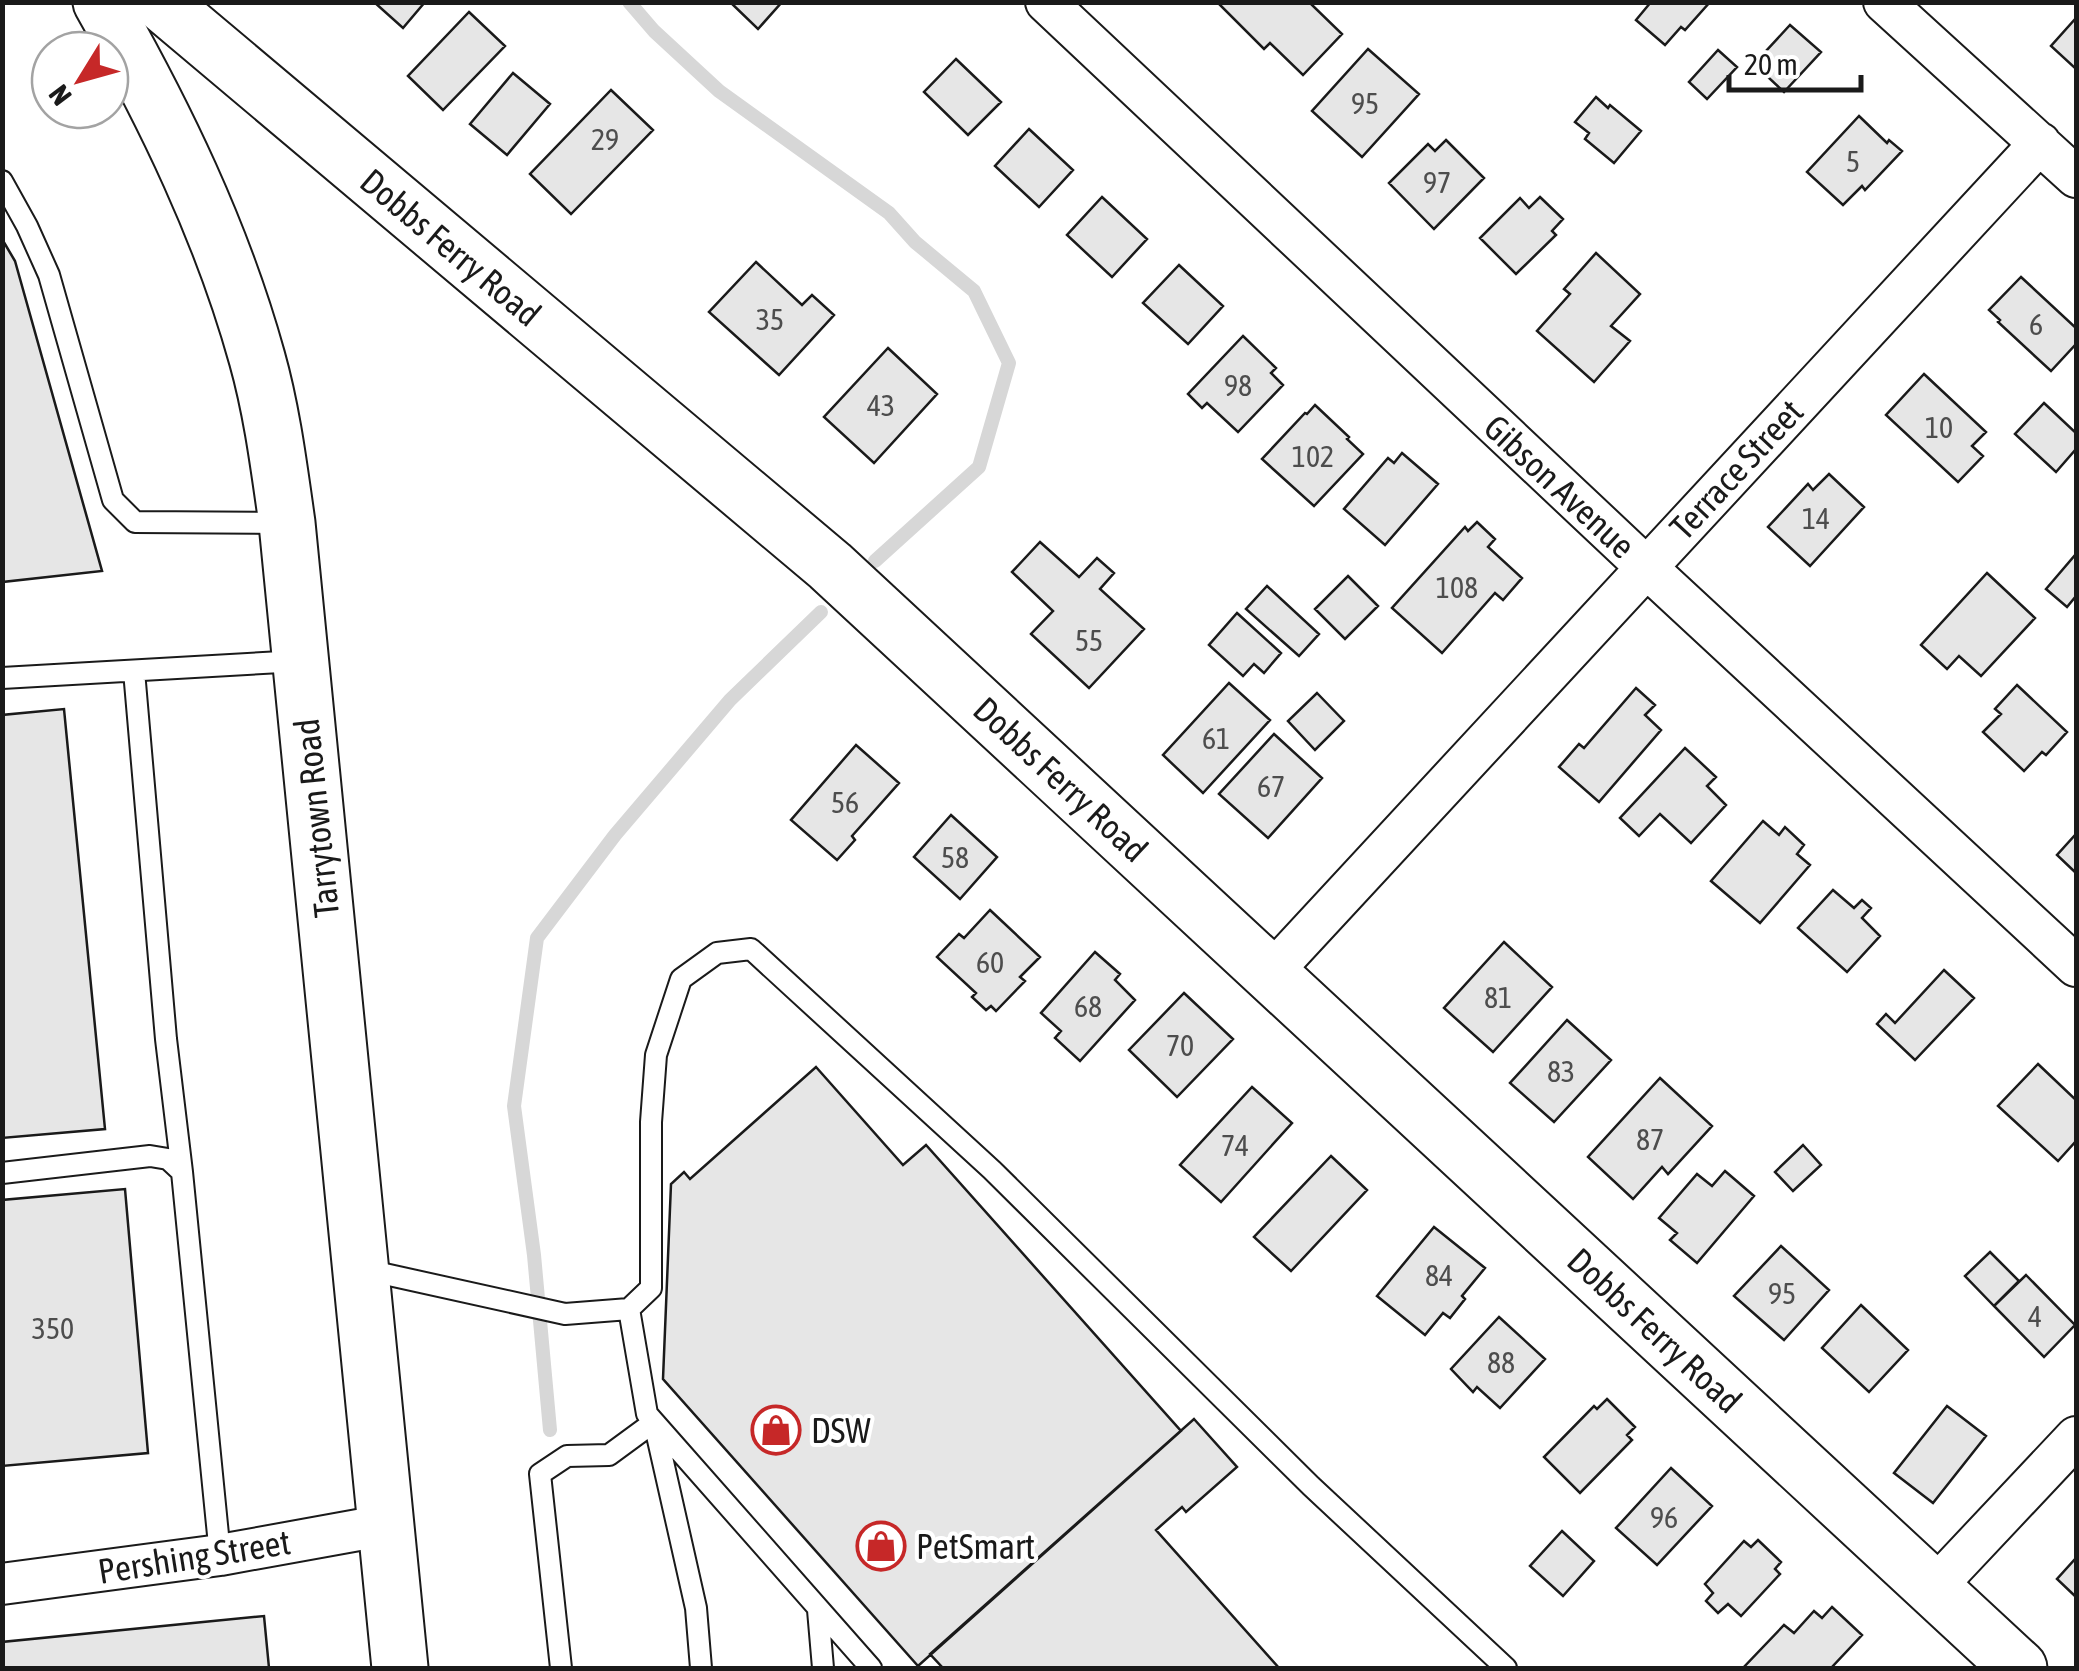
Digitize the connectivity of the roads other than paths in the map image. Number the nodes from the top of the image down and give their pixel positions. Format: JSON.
{"nodes":[{"id":1,"x":100,"y":2,"type":"edge"},
{"id":2,"x":160,"y":2,"type":"edge"},
{"id":3,"x":1046,"y":2,"type":"edge"},
{"id":4,"x":1884,"y":2,"type":"edge"},
{"id":5,"x":2040,"y":143,"type":"junction"},
{"id":6,"x":2076,"y":177,"type":"edge"},
{"id":7,"x":2,"y":181,"type":"edge"},
{"id":8,"x":287,"y":522,"type":"junction"},
{"id":9,"x":1646,"y":567,"type":"junction"},
{"id":10,"x":300,"y":661,"type":"junction"},
{"id":11,"x":134,"y":670,"type":"junction"},
{"id":12,"x":2,"y":678,"type":"edge"},
{"id":13,"x":2076,"y":966,"type":"edge"},
{"id":14,"x":1271,"y":973,"type":"junction"},
{"id":15,"x":2,"y":1172,"type":"edge"},
{"id":16,"x":182,"y":1172,"type":"junction"},
{"id":17,"x":360,"y":1268,"type":"junction"},
{"id":18,"x":629,"y":1309,"type":"junction"},
{"id":19,"x":654,"y":1422,"type":"junction"},
{"id":20,"x":2076,"y":1438,"type":"edge"},
{"id":21,"x":386,"y":1526,"type":"junction"},
{"id":22,"x":220,"y":1555,"type":"junction"},
{"id":23,"x":2,"y":1584,"type":"edge"},
{"id":24,"x":1933,"y":1588,"type":"junction"},
{"id":25,"x":818,"y":1610,"type":"junction"},
{"id":26,"x":2015,"y":1667,"type":"edge"},
{"id":27,"x":400,"y":1668,"type":"edge"},
{"id":28,"x":562,"y":1668,"type":"edge"},
{"id":29,"x":701,"y":1668,"type":"edge"},
{"id":30,"x":824,"y":1668,"type":"edge"},
{"id":31,"x":871,"y":1668,"type":"edge"},
{"id":32,"x":1506,"y":1668,"type":"edge"}],
"edges":[{"from":1,"to":8,"type":"main road","name":"Tarrytown Road"},
{"from":2,"to":14,"type":"main road","name":"Dobbs Ferry Road"},
{"from":3,"to":9,"type":"street","name":"Gibson Avenue"},
{"from":4,"to":5,"type":"street"},
{"from":5,"to":6,"type":"street"},
{"from":5,"to":9,"type":"street","name":"Terrace Street"},
{"from":7,"to":8,"type":"lane"},
{"from":8,"to":10,"type":"main road","name":"Tarrytown Road"},
{"from":9,"to":13,"type":"street","name":"Gibson Avenue"},
{"from":9,"to":14,"type":"street","name":"Terrace Street"},
{"from":10,"to":11,"type":"lane"},
{"from":10,"to":17,"type":"main road","name":"Tarrytown Road"},
{"from":11,"to":12,"type":"lane"},
{"from":11,"to":16,"type":"lane"},
{"from":14,"to":24,"type":"main road","name":"Dobbs Ferry Road"},
{"from":15,"to":16,"type":"lane"},
{"from":16,"to":22,"type":"lane"},
{"from":17,"to":18,"type":"lane"},
{"from":17,"to":21,"type":"main road","name":"Tarrytown Road"},
{"from":18,"to":19,"type":"lane"},
{"from":18,"to":32,"type":"lane"},
{"from":19,"to":25,"type":"lane"},
{"from":19,"to":28,"type":"lane"},
{"from":19,"to":29,"type":"lane"},
{"from":20,"to":24,"type":"street"},
{"from":21,"to":22,"type":"street","name":"Pershing Street"},
{"from":21,"to":27,"type":"main road","name":"Tarrytown Road"},
{"from":22,"to":23,"type":"street","name":"Pershing Street"},
{"from":24,"to":26,"type":"main road","name":"Dobbs Ferry Road"},
{"from":25,"to":30,"type":"lane"},
{"from":25,"to":31,"type":"lane"}]}
